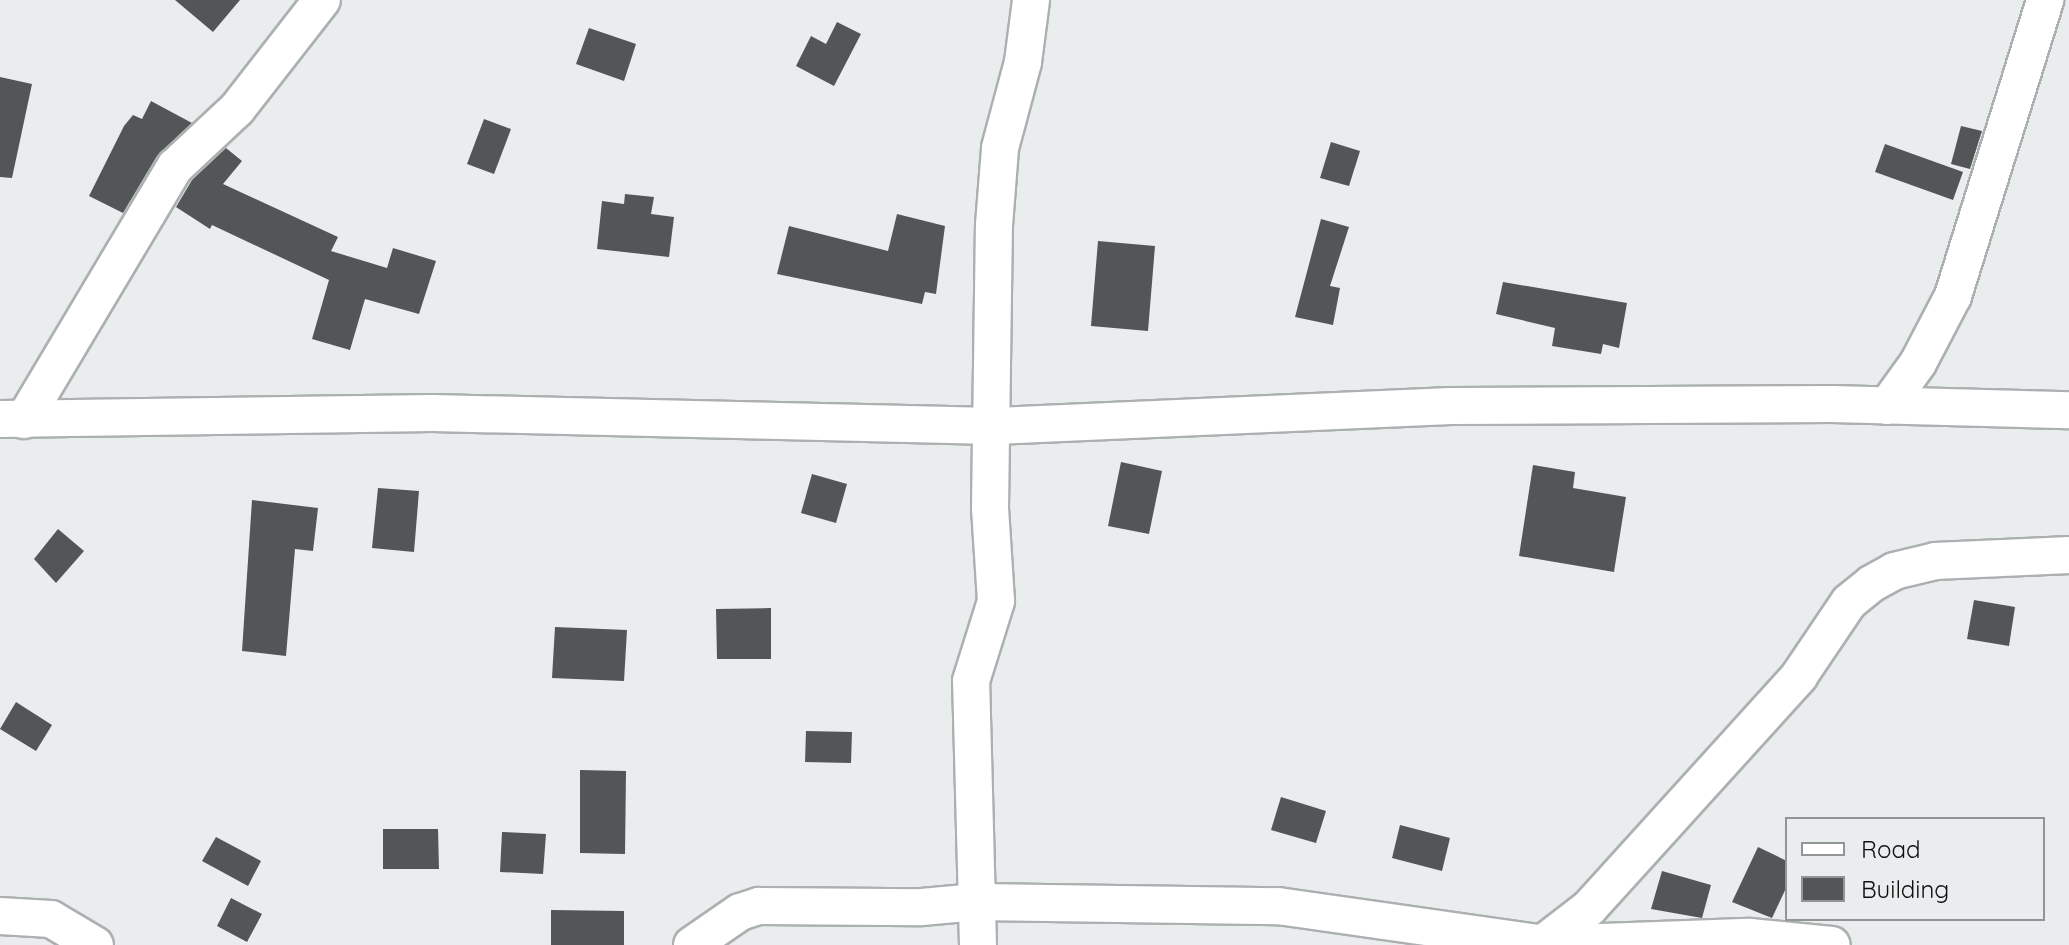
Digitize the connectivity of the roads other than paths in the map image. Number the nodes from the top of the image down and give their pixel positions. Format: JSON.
{"nodes":[{"id":1,"x":322,"y":0,"type":"edge"},
{"id":2,"x":1031,"y":0,"type":"edge"},
{"id":3,"x":2045,"y":0,"type":"edge"},
{"id":4,"x":1887,"y":406,"type":"junction"},
{"id":5,"x":2069,"y":410,"type":"edge"},
{"id":6,"x":12,"y":420,"type":"edge"},
{"id":7,"x":993,"y":426,"type":"junction"},
{"id":8,"x":2069,"y":555,"type":"edge"},
{"id":9,"x":977,"y":902,"type":"junction"},
{"id":10,"x":0,"y":916,"type":"edge"},
{"id":11,"x":1542,"y":944,"type":"edge"},
{"id":12,"x":95,"y":945,"type":"edge"},
{"id":13,"x":692,"y":945,"type":"edge"},
{"id":14,"x":978,"y":945,"type":"edge"},
{"id":15,"x":1832,"y":945,"type":"edge"}],
"edges":[{"from":1,"to":6,"type":"street"},
{"from":2,"to":7,"type":"street"},
{"from":3,"to":4,"type":"street"},
{"from":4,"to":5,"type":"street"},
{"from":4,"to":7,"type":"street"},
{"from":6,"to":7,"type":"street"},
{"from":7,"to":9,"type":"street"},
{"from":8,"to":11,"type":"street"},
{"from":9,"to":11,"type":"street"},
{"from":9,"to":13,"type":"street"},
{"from":9,"to":14,"type":"street"},
{"from":10,"to":12,"type":"street"},
{"from":11,"to":15,"type":"street"}]}
